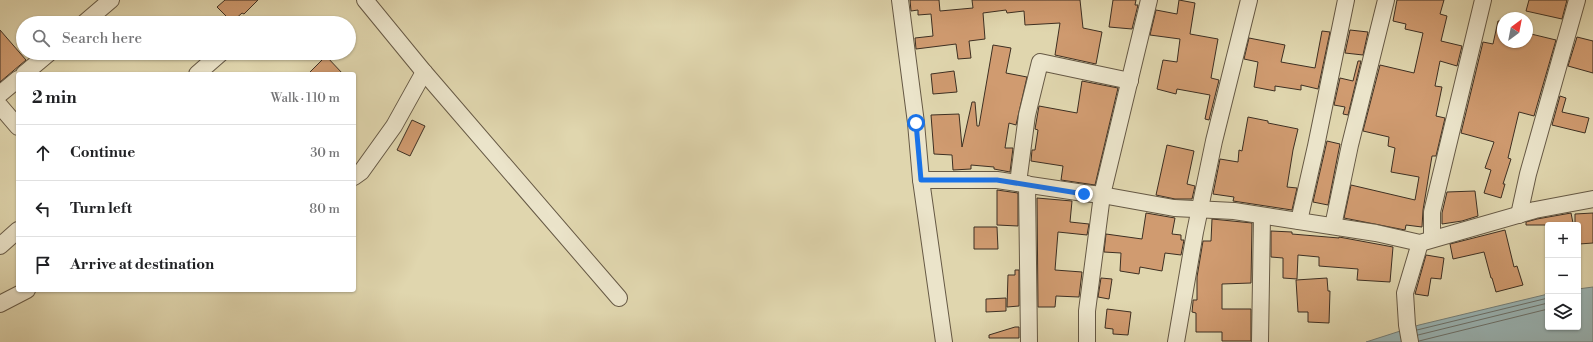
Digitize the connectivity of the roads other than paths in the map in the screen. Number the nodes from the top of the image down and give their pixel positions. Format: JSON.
{"nodes":[{"id":1,"x":111,"y":0,"type":"edge"},
{"id":2,"x":365,"y":0,"type":"edge"},
{"id":3,"x":900,"y":0,"type":"edge"},
{"id":4,"x":1149,"y":0,"type":"edge"},
{"id":5,"x":1249,"y":0,"type":"edge"},
{"id":6,"x":1346,"y":0,"type":"edge"},
{"id":7,"x":1386,"y":0,"type":"edge"},
{"id":8,"x":1483,"y":0,"type":"edge"},
{"id":9,"x":1577,"y":0,"type":"edge"},
{"id":10,"x":92,"y":16,"type":"edge"},
{"id":11,"x":41,"y":60,"type":"edge"},
{"id":12,"x":213,"y":60,"type":"edge"},
{"id":13,"x":26,"y":72,"type":"edge"},
{"id":14,"x":199,"y":72,"type":"edge"},
{"id":15,"x":424,"y":72,"type":"junction"},
{"id":16,"x":16,"y":81,"type":"edge"},
{"id":17,"x":1130,"y":81,"type":"junction"},
{"id":18,"x":0,"y":94,"type":"edge"},
{"id":19,"x":0,"y":106,"type":"edge"},
{"id":20,"x":16,"y":125,"type":"edge"},
{"id":21,"x":356,"y":175,"type":"edge"},
{"id":22,"x":921,"y":180,"type":"junction"},
{"id":23,"x":1022,"y":184,"type":"junction"},
{"id":24,"x":1102,"y":195,"type":"junction"},
{"id":25,"x":1593,"y":198,"type":"edge"},
{"id":26,"x":1200,"y":209,"type":"junction"},
{"id":27,"x":1519,"y":215,"type":"junction"},
{"id":28,"x":1262,"y":216,"type":"junction"},
{"id":29,"x":1299,"y":221,"type":"junction"},
{"id":30,"x":1332,"y":226,"type":"junction"},
{"id":31,"x":16,"y":232,"type":"edge"},
{"id":32,"x":1426,"y":241,"type":"junction"},
{"id":33,"x":0,"y":246,"type":"edge"},
{"id":34,"x":23,"y":292,"type":"edge"},
{"id":35,"x":619,"y":298,"type":"dead end"},
{"id":36,"x":0,"y":304,"type":"edge"},
{"id":37,"x":944,"y":342,"type":"edge"},
{"id":38,"x":1029,"y":342,"type":"edge"},
{"id":39,"x":1087,"y":342,"type":"edge"},
{"id":40,"x":1176,"y":342,"type":"edge"},
{"id":41,"x":1260,"y":342,"type":"edge"},
{"id":42,"x":1410,"y":342,"type":"edge"}],
"edges":[{"from":1,"to":10,"type":"street"},
{"from":2,"to":15,"type":"street"},
{"from":3,"to":22,"type":"street"},
{"from":4,"to":17,"type":"street"},
{"from":5,"to":26,"type":"street"},
{"from":6,"to":29,"type":"street"},
{"from":7,"to":30,"type":"street"},
{"from":8,"to":32,"type":"street"},
{"from":9,"to":27,"type":"street"},
{"from":11,"to":13,"type":"street"},
{"from":12,"to":14,"type":"street"},
{"from":15,"to":21,"type":"street"},
{"from":15,"to":35,"type":"street"},
{"from":16,"to":18,"type":"street"},
{"from":17,"to":23,"type":"street"},
{"from":17,"to":24,"type":"street"},
{"from":19,"to":20,"type":"street"},
{"from":22,"to":23,"type":"street"},
{"from":22,"to":37,"type":"street"},
{"from":23,"to":24,"type":"street"},
{"from":23,"to":38,"type":"street"},
{"from":24,"to":26,"type":"street"},
{"from":24,"to":39,"type":"street"},
{"from":25,"to":27,"type":"street"},
{"from":26,"to":28,"type":"street"},
{"from":26,"to":40,"type":"street"},
{"from":27,"to":32,"type":"street"},
{"from":28,"to":29,"type":"street"},
{"from":28,"to":41,"type":"street"},
{"from":29,"to":30,"type":"street"},
{"from":30,"to":32,"type":"street"},
{"from":31,"to":33,"type":"street"},
{"from":32,"to":42,"type":"street"},
{"from":34,"to":36,"type":"street"}]}
